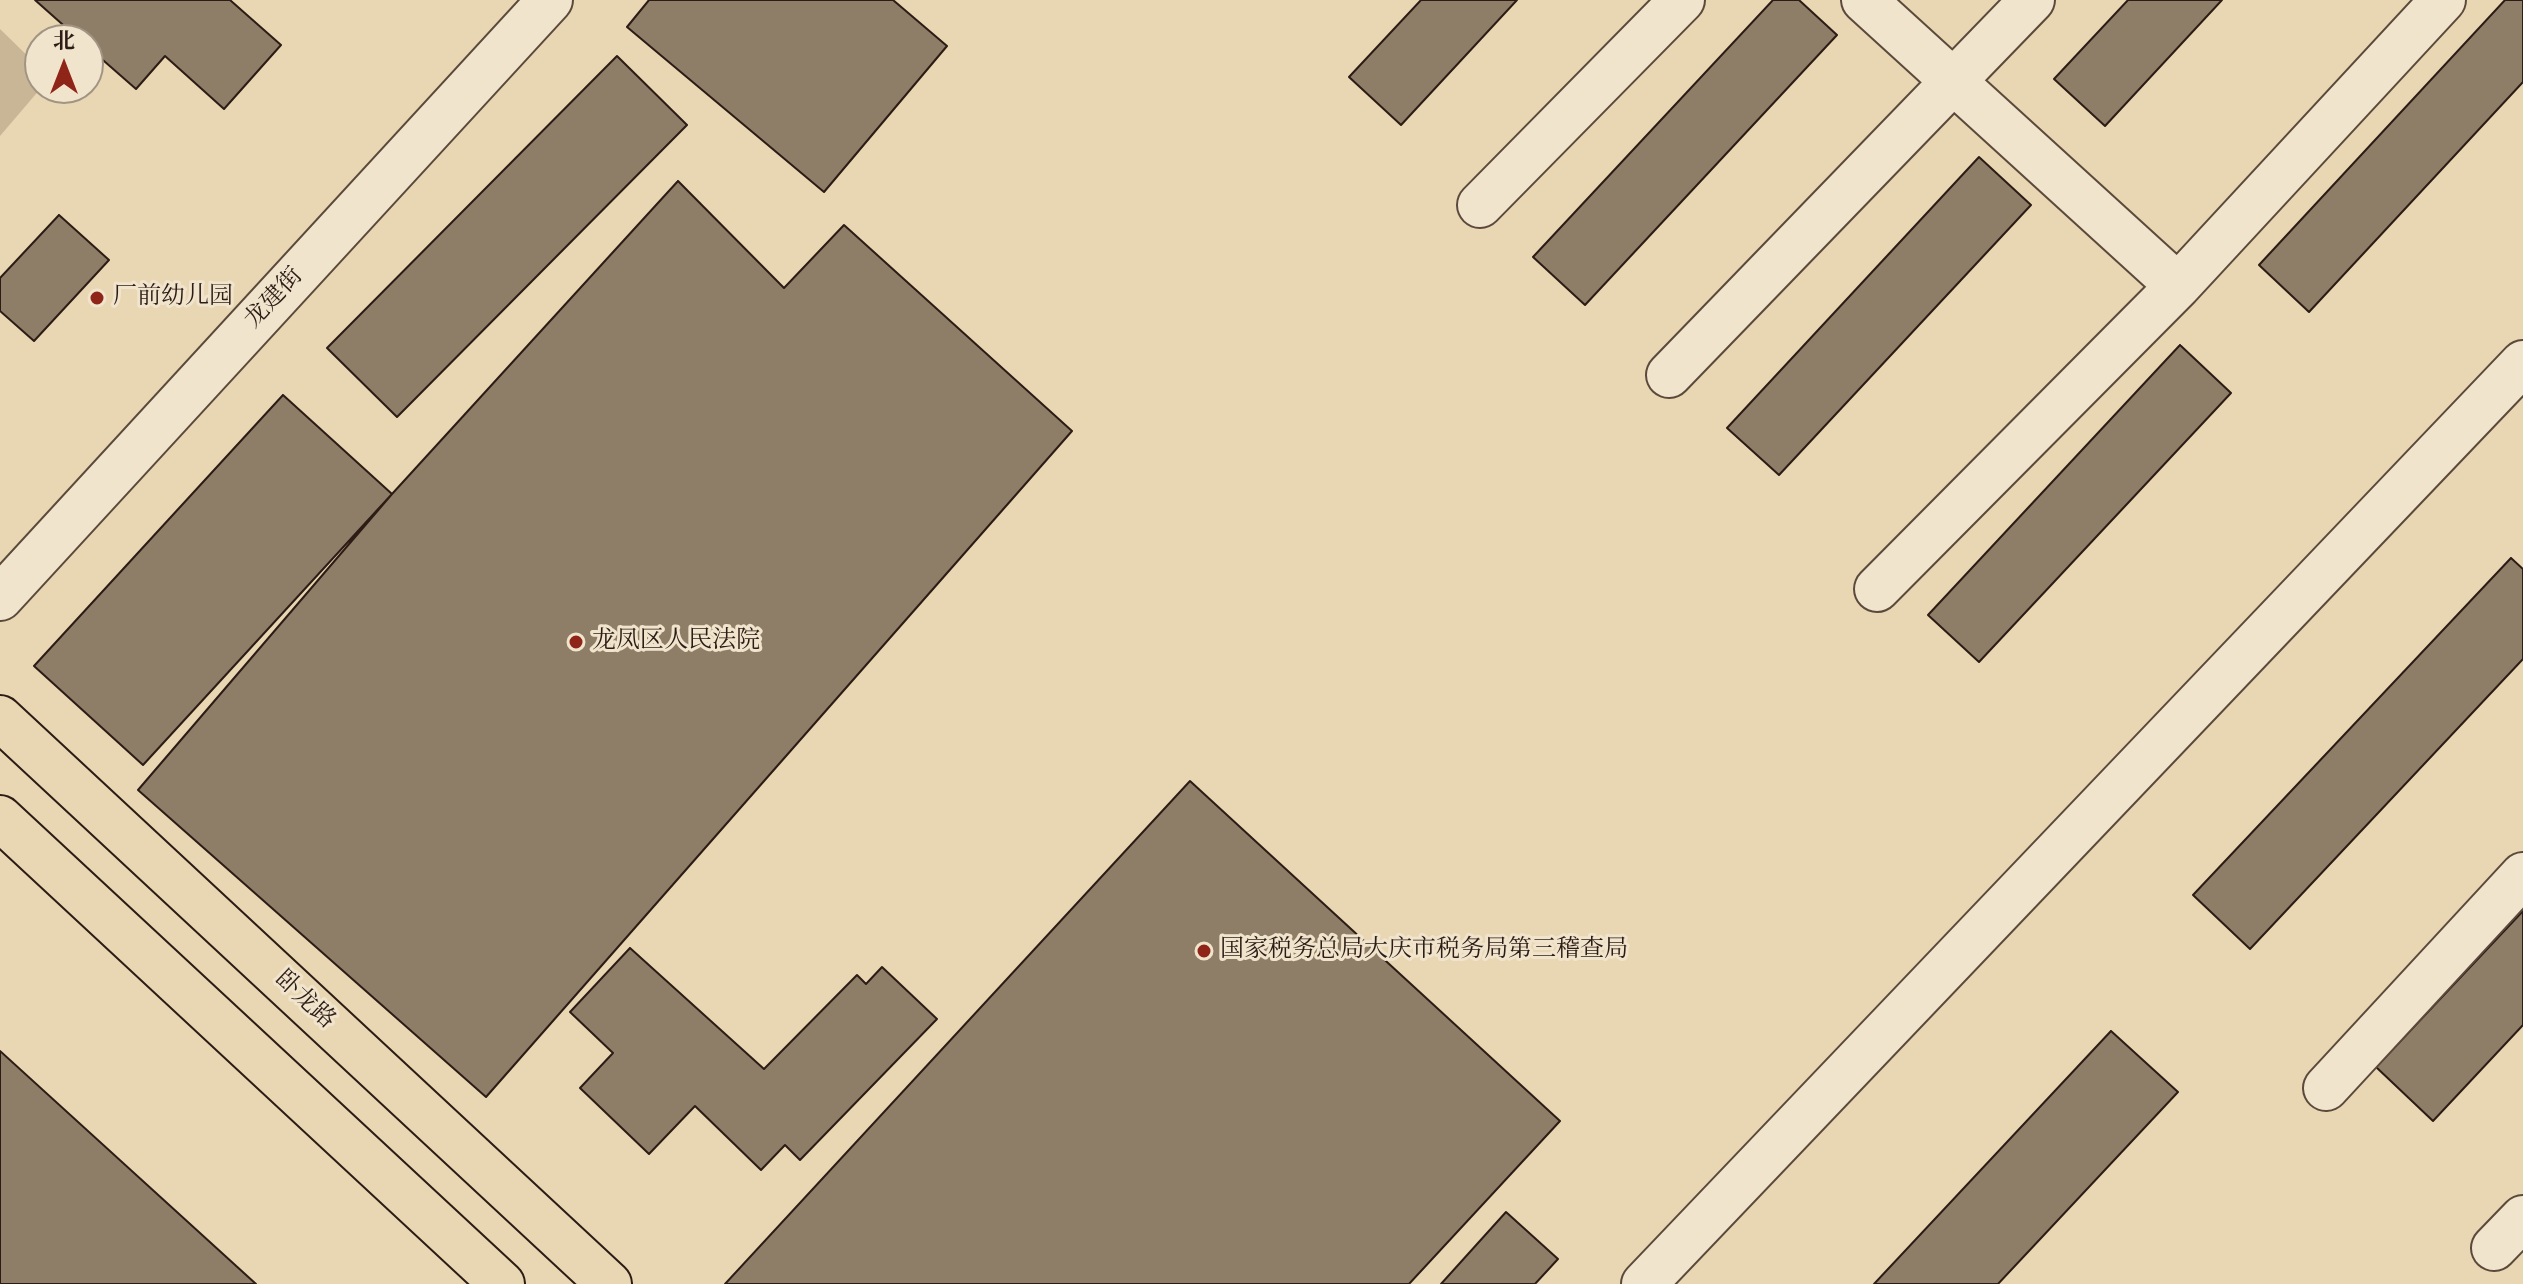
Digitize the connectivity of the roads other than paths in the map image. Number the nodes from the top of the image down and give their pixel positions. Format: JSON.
{"nodes":[{"id":1,"x":550,"y":0,"type":"edge"},
{"id":2,"x":1682,"y":0,"type":"edge"},
{"id":3,"x":1864,"y":0,"type":"edge"},
{"id":4,"x":2032,"y":0,"type":"edge"},
{"id":5,"x":2443,"y":0,"type":"edge"},
{"id":6,"x":1953,"y":82,"type":"junction"},
{"id":7,"x":1480,"y":205,"type":"dead end"},
{"id":8,"x":2178,"y":286,"type":"junction"},
{"id":9,"x":2523,"y":363,"type":"edge"},
{"id":10,"x":1669,"y":375,"type":"dead end"},
{"id":11,"x":1877,"y":589,"type":"dead end"},
{"id":12,"x":0,"y":598,"type":"edge"},
{"id":13,"x":0,"y":718,"type":"edge"},
{"id":14,"x":0,"y":818,"type":"edge"},
{"id":15,"x":2523,"y":875,"type":"edge"},
{"id":16,"x":2326,"y":1088,"type":"dead end"},
{"id":17,"x":502,"y":1284,"type":"edge"},
{"id":18,"x":609,"y":1284,"type":"edge"},
{"id":19,"x":1644,"y":1284,"type":"edge"}],
"edges":[{"from":1,"to":12,"type":"street","name":"龙建街"},
{"from":2,"to":7,"type":"street"},
{"from":3,"to":6,"type":"street"},
{"from":4,"to":6,"type":"street"},
{"from":5,"to":8,"type":"street"},
{"from":6,"to":8,"type":"street"},
{"from":6,"to":10,"type":"street"},
{"from":8,"to":11,"type":"street"},
{"from":9,"to":19,"type":"street"},
{"from":13,"to":18,"type":"main road","name":"卧龙路"},
{"from":14,"to":17,"type":"main road"},
{"from":15,"to":16,"type":"street"}]}
